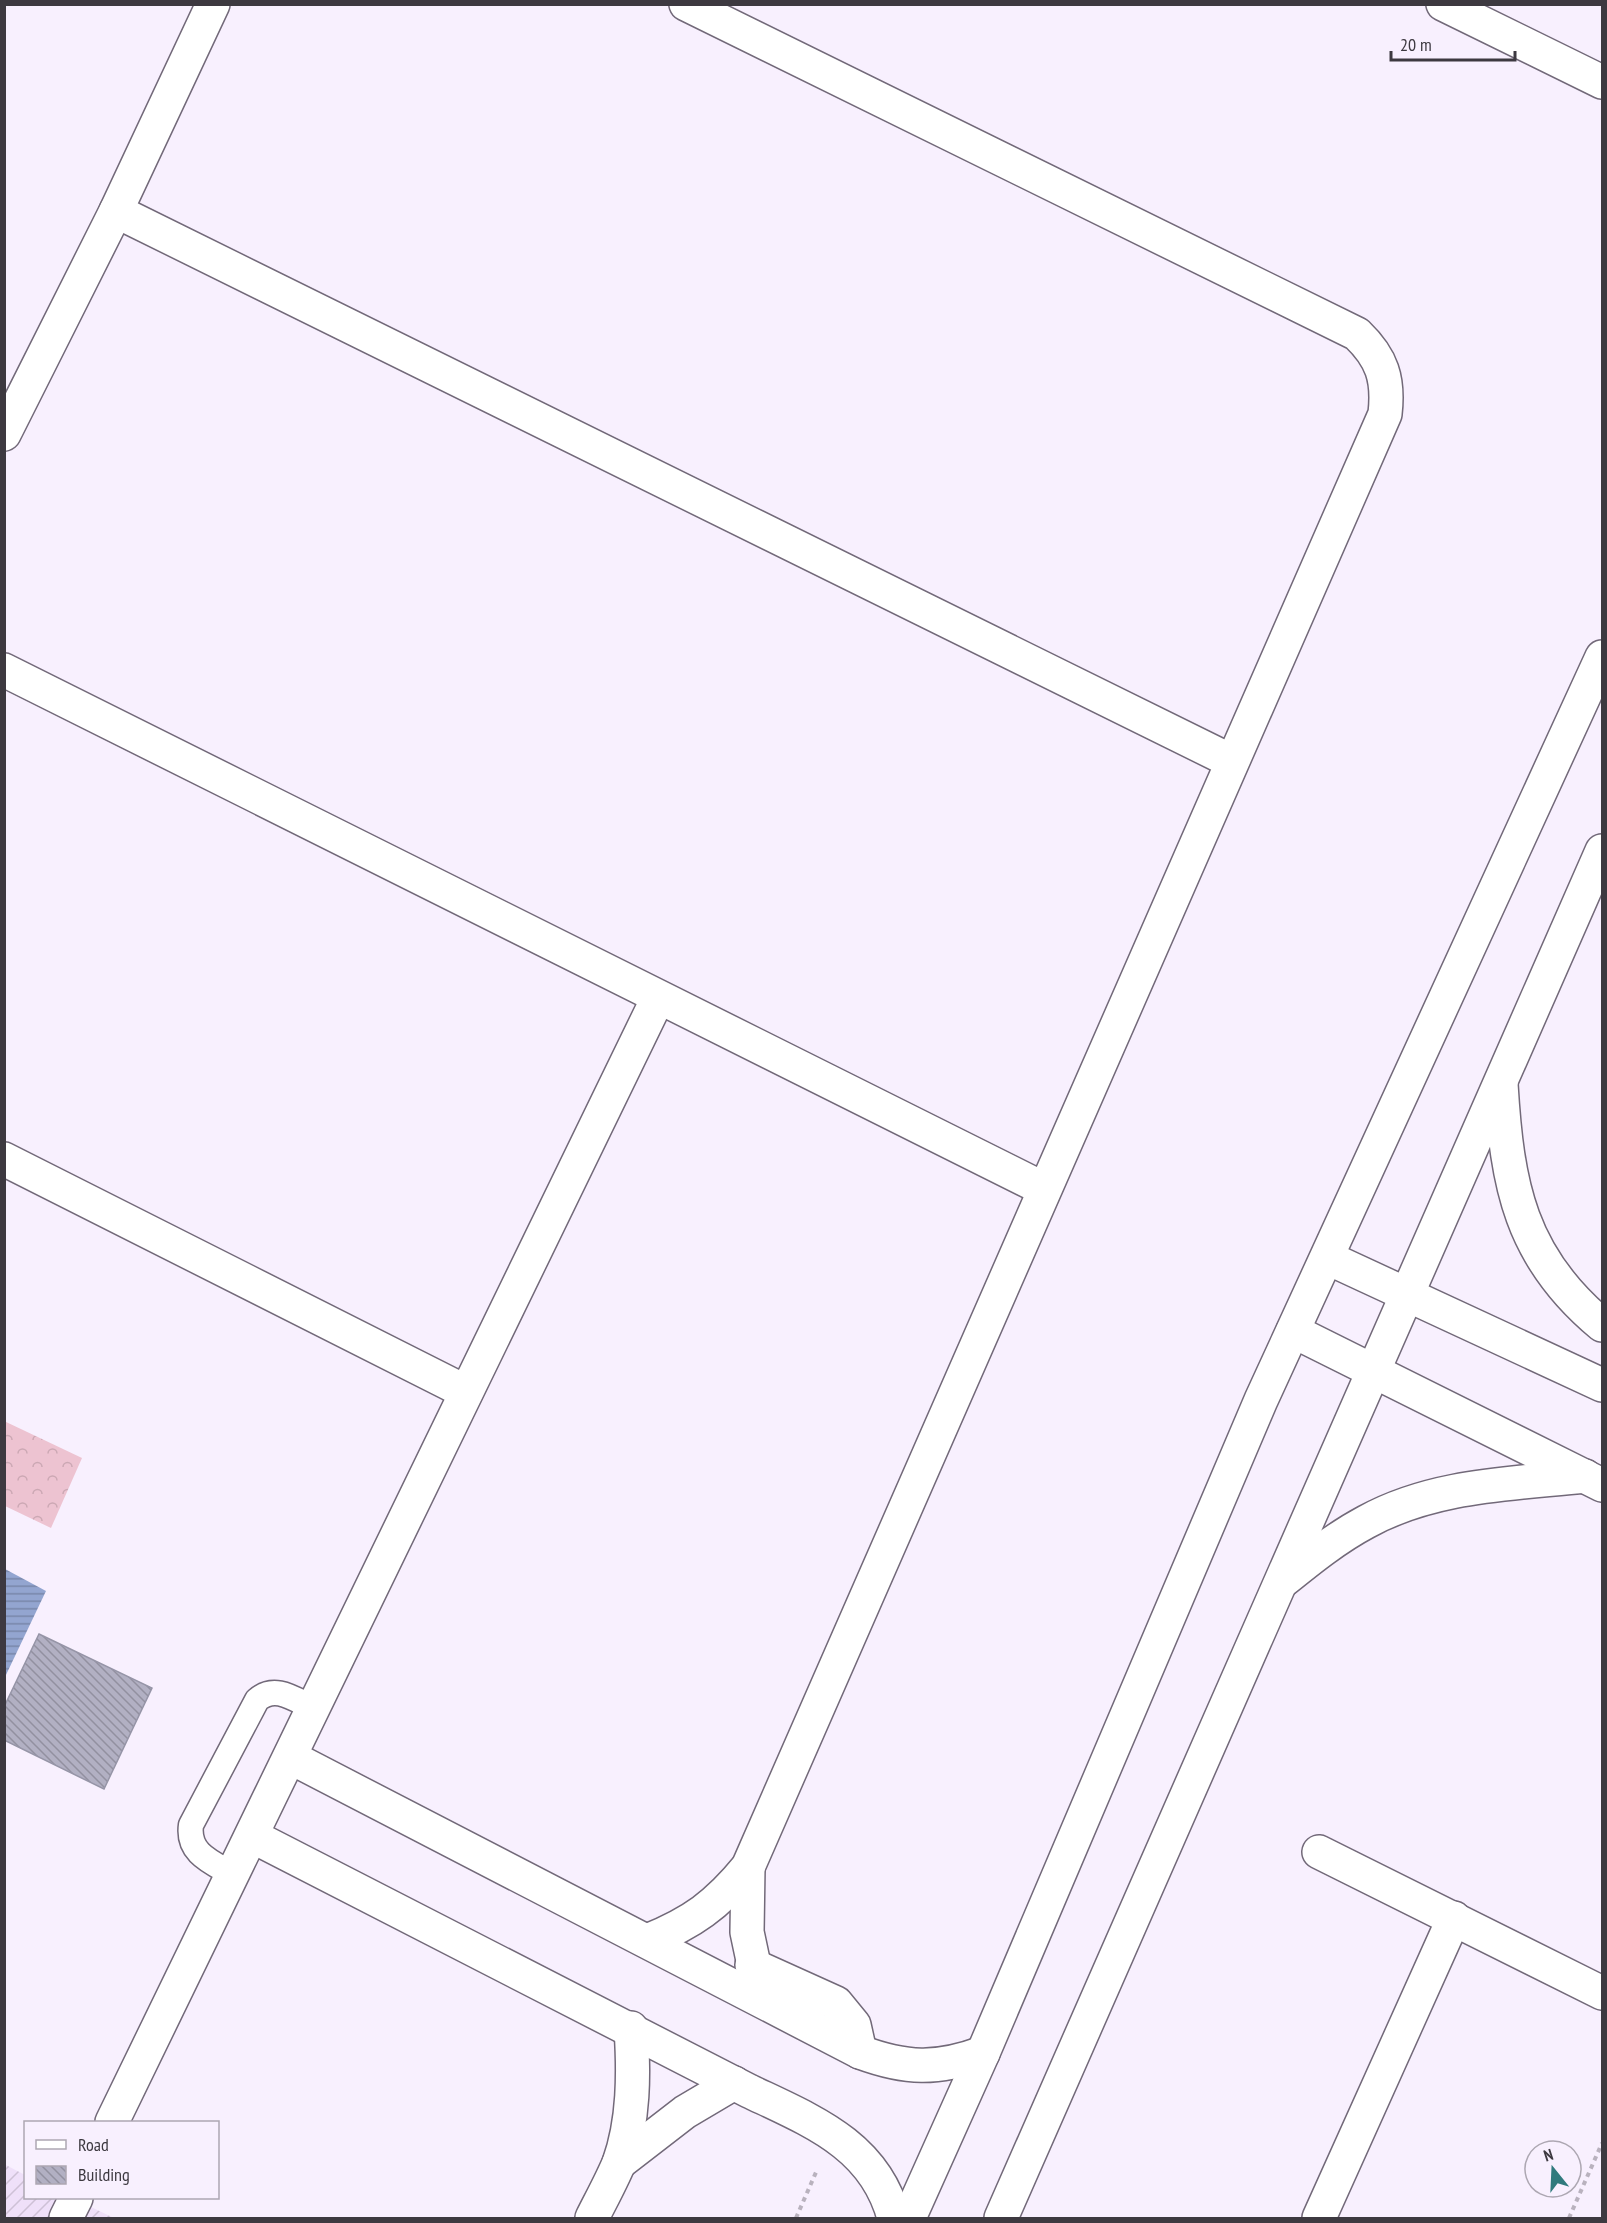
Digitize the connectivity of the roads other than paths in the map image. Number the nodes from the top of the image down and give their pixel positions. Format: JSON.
{"nodes":[{"id":1,"x":213,"y":4,"type":"edge"},
{"id":2,"x":686,"y":4,"type":"edge"},
{"id":3,"x":1443,"y":4,"type":"edge"},
{"id":4,"x":1602,"y":82,"type":"edge"},
{"id":5,"x":116,"y":211,"type":"junction"},
{"id":6,"x":4,"y":434,"type":"edge"},
{"id":7,"x":1602,"y":657,"type":"edge"},
{"id":8,"x":4,"y":670,"type":"edge"},
{"id":9,"x":1231,"y":761,"type":"junction"},
{"id":10,"x":1602,"y":851,"type":"edge"},
{"id":11,"x":658,"y":998,"type":"junction"},
{"id":12,"x":1501,"y":1079,"type":"junction"},
{"id":13,"x":4,"y":1159,"type":"edge"},
{"id":14,"x":1044,"y":1189,"type":"junction"},
{"id":15,"x":1328,"y":1258,"type":"junction"},
{"id":16,"x":1406,"y":1294,"type":"junction"},
{"id":17,"x":1602,"y":1325,"type":"edge"},
{"id":18,"x":1293,"y":1331,"type":"junction"},
{"id":19,"x":1372,"y":1371,"type":"junction"},
{"id":20,"x":1602,"y":1385,"type":"edge"},
{"id":21,"x":466,"y":1392,"type":"junction"},
{"id":22,"x":1594,"y":1481,"type":"edge"},
{"id":23,"x":1280,"y":1583,"type":"junction"},
{"id":24,"x":313,"y":1708,"type":"junction"},
{"id":25,"x":290,"y":1757,"type":"junction"},
{"id":26,"x":252,"y":1836,"type":"junction"},
{"id":27,"x":1319,"y":1852,"type":"dead end"},
{"id":28,"x":748,"y":1867,"type":"junction"},
{"id":29,"x":232,"y":1875,"type":"junction"},
{"id":30,"x":1454,"y":1918,"type":"junction"},
{"id":31,"x":647,"y":1941,"type":"junction"},
{"id":32,"x":752,"y":1965,"type":"junction"},
{"id":33,"x":1602,"y":1993,"type":"edge"},
{"id":34,"x":763,"y":2001,"type":"junction"},
{"id":35,"x":631,"y":2028,"type":"junction"},
{"id":36,"x":860,"y":2052,"type":"junction"},
{"id":37,"x":983,"y":2053,"type":"junction"},
{"id":38,"x":734,"y":2083,"type":"junction"},
{"id":39,"x":112,"y":2121,"type":"edge"},
{"id":40,"x":619,"y":2163,"type":"junction"},
{"id":41,"x":76,"y":2199,"type":"edge"},
{"id":42,"x":66,"y":2218,"type":"edge"},
{"id":43,"x":592,"y":2218,"type":"edge"},
{"id":44,"x":894,"y":2218,"type":"edge"},
{"id":45,"x":909,"y":2218,"type":"edge"},
{"id":46,"x":1002,"y":2218,"type":"edge"},
{"id":47,"x":1319,"y":2218,"type":"edge"}],
"edges":[{"from":1,"to":5,"type":"street"},
{"from":2,"to":9,"type":"street"},
{"from":3,"to":4,"type":"street"},
{"from":5,"to":6,"type":"street"},
{"from":5,"to":9,"type":"street"},
{"from":7,"to":15,"type":"street"},
{"from":8,"to":11,"type":"street"},
{"from":9,"to":14,"type":"street"},
{"from":10,"to":12,"type":"street"},
{"from":11,"to":14,"type":"street"},
{"from":11,"to":21,"type":"street"},
{"from":12,"to":16,"type":"street"},
{"from":12,"to":17,"type":"street"},
{"from":13,"to":21,"type":"street"},
{"from":14,"to":28,"type":"street"},
{"from":15,"to":16,"type":"street"},
{"from":15,"to":18,"type":"street"},
{"from":16,"to":19,"type":"street"},
{"from":16,"to":20,"type":"street"},
{"from":18,"to":19,"type":"street"},
{"from":18,"to":37,"type":"street"},
{"from":19,"to":22,"type":"street"},
{"from":19,"to":23,"type":"street"},
{"from":21,"to":24,"type":"street"},
{"from":22,"to":23,"type":"street"},
{"from":23,"to":46,"type":"street"},
{"from":24,"to":25,"type":"street"},
{"from":24,"to":29,"type":"lane"},
{"from":25,"to":26,"type":"street"},
{"from":25,"to":31,"type":"street"},
{"from":26,"to":29,"type":"street"},
{"from":26,"to":35,"type":"street"},
{"from":27,"to":30,"type":"street"},
{"from":28,"to":31,"type":"street"},
{"from":28,"to":32,"type":"street"},
{"from":29,"to":39,"type":"street"},
{"from":30,"to":33,"type":"street"},
{"from":30,"to":47,"type":"street"},
{"from":31,"to":34,"type":"street"},
{"from":32,"to":34,"type":"street"},
{"from":32,"to":36,"type":"street"},
{"from":34,"to":36,"type":"street"},
{"from":35,"to":38,"type":"street"},
{"from":35,"to":40,"type":"street"},
{"from":36,"to":37,"type":"street"},
{"from":37,"to":45,"type":"street"},
{"from":38,"to":40,"type":"street"},
{"from":38,"to":44,"type":"street"},
{"from":40,"to":43,"type":"street"},
{"from":41,"to":42,"type":"street"}]}
